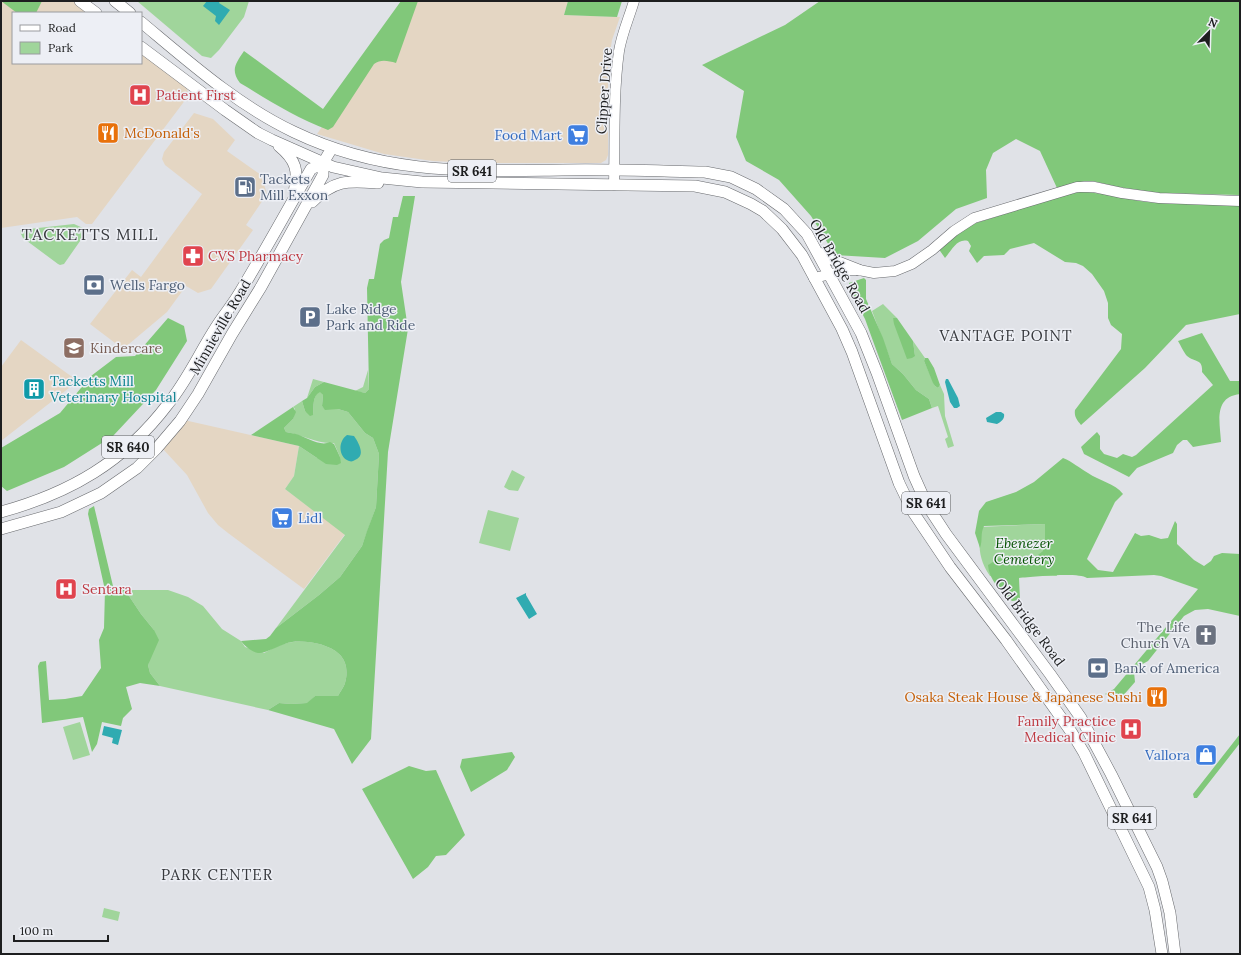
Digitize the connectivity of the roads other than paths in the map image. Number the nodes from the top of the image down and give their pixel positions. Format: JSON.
{"nodes":[{"id":1,"x":80,"y":1,"type":"edge"},
{"id":2,"x":115,"y":1,"type":"edge"},
{"id":3,"x":634,"y":1,"type":"edge"},
{"id":4,"x":95,"y":12,"type":"edge"},
{"id":5,"x":129,"y":12,"type":"edge"},
{"id":6,"x":142,"y":23,"type":"edge"},
{"id":7,"x":142,"y":48,"type":"edge"},
{"id":8,"x":272,"y":140,"type":"junction"},
{"id":9,"x":332,"y":148,"type":"junction"},
{"id":10,"x":323,"y":163,"type":"junction"},
{"id":11,"x":615,"y":170,"type":"junction"},
{"id":12,"x":407,"y":181,"type":"junction"},
{"id":13,"x":614,"y":185,"type":"junction"},
{"id":14,"x":293,"y":200,"type":"junction"},
{"id":15,"x":1240,"y":201,"type":"edge"},
{"id":16,"x":304,"y":209,"type":"junction"},
{"id":17,"x":817,"y":251,"type":"junction"},
{"id":18,"x":859,"y":270,"type":"junction"},
{"id":19,"x":829,"y":274,"type":"junction"},
{"id":20,"x":814,"y":278,"type":"junction"},
{"id":21,"x":1,"y":512,"type":"edge"},
{"id":22,"x":1,"y":530,"type":"edge"},
{"id":23,"x":1162,"y":954,"type":"edge"},
{"id":24,"x":1175,"y":954,"type":"edge"}],
"edges":[{"from":1,"to":4,"type":"main road"},
{"from":2,"to":5,"type":"main road"},
{"from":3,"to":11,"type":"street","name":"Clipper Drive"},
{"from":6,"to":9,"type":"main road","name":"Old Bridge Road","number":"SR 641"},
{"from":7,"to":8,"type":"main road","name":"Old Bridge Road","number":"SR 641"},
{"from":8,"to":10,"type":"main road","name":"Old Bridge Road","number":"SR 641"},
{"from":8,"to":14,"type":"main road"},
{"from":9,"to":10,"type":"main road","name":"Minnieville Road","number":"SR 640"},
{"from":9,"to":11,"type":"main road","name":"Old Bridge Road","number":"SR 641"},
{"from":10,"to":12,"type":"main road","name":"Old Bridge Road","number":"SR 641"},
{"from":10,"to":14,"type":"main road","name":"Minnieville Road","number":"SR 640"},
{"from":10,"to":16,"type":"main road","name":"Minnieville Road","number":"SR 640"},
{"from":11,"to":13,"type":"street","name":"Clipper Drive"},
{"from":11,"to":17,"type":"main road","name":"Old Bridge Road","number":"SR 641"},
{"from":12,"to":13,"type":"main road","name":"Old Bridge Road","number":"SR 641"},
{"from":12,"to":16,"type":"main road"},
{"from":13,"to":20,"type":"main road","name":"Old Bridge Road","number":"SR 641"},
{"from":14,"to":21,"type":"main road","name":"Minnieville Road","number":"SR 640"},
{"from":15,"to":18,"type":"street"},
{"from":16,"to":22,"type":"main road","name":"Minnieville Road","number":"SR 640"},
{"from":17,"to":18,"type":"main road"},
{"from":17,"to":19,"type":"main road","name":"Old Bridge Road","number":"SR 641"},
{"from":18,"to":19,"type":"street"},
{"from":19,"to":20,"type":"street"},
{"from":19,"to":24,"type":"main road","name":"Old Bridge Road","number":"SR 641"},
{"from":20,"to":23,"type":"main road","name":"Old Bridge Road","number":"SR 641"}]}
